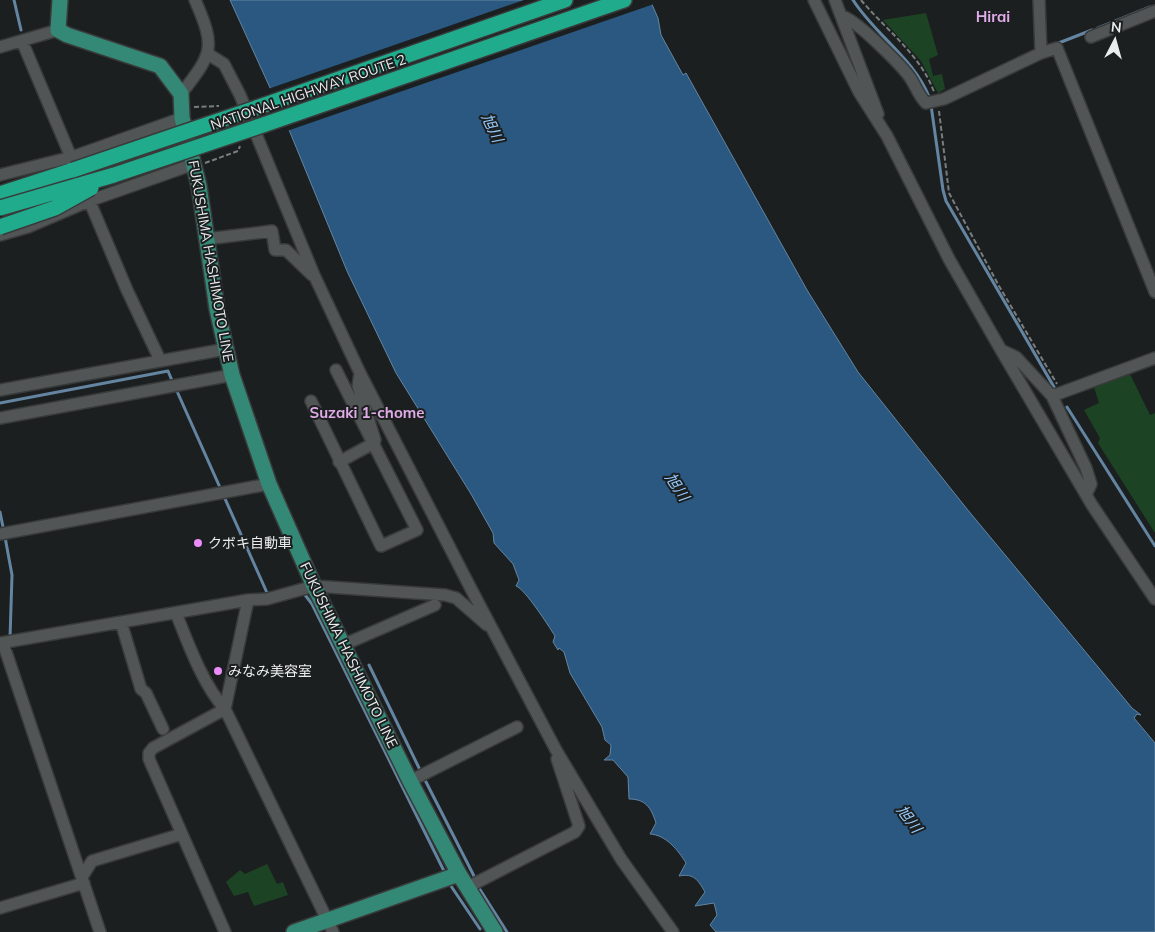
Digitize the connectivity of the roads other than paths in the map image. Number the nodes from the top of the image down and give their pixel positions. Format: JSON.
{"nodes":[{"id":1,"x":60,"y":0,"type":"edge"},
{"id":2,"x":195,"y":0,"type":"edge"},
{"id":3,"x":566,"y":0,"type":"edge"},
{"id":4,"x":624,"y":0,"type":"edge"},
{"id":5,"x":814,"y":0,"type":"edge"},
{"id":6,"x":835,"y":0,"type":"edge"},
{"id":7,"x":1039,"y":0,"type":"edge"},
{"id":8,"x":1155,"y":11,"type":"edge"},
{"id":9,"x":841,"y":16,"type":"junction"},
{"id":10,"x":58,"y":30,"type":"junction"},
{"id":11,"x":1092,"y":37,"type":"dead end"},
{"id":12,"x":22,"y":41,"type":"junction"},
{"id":13,"x":0,"y":46,"type":"edge"},
{"id":14,"x":1041,"y":53,"type":"junction"},
{"id":15,"x":208,"y":54,"type":"junction"},
{"id":16,"x":181,"y":94,"type":"junction"},
{"id":17,"x":182,"y":118,"type":"junction"},
{"id":18,"x":887,"y":136,"type":"junction"},
{"id":19,"x":73,"y":163,"type":"junction"},
{"id":20,"x":194,"y":164,"type":"junction"},
{"id":21,"x":0,"y":175,"type":"edge"},
{"id":22,"x":114,"y":175,"type":"junction"},
{"id":23,"x":0,"y":183,"type":"edge"},
{"id":24,"x":0,"y":194,"type":"edge"},
{"id":25,"x":89,"y":201,"type":"junction"},
{"id":26,"x":0,"y":208,"type":"edge"},
{"id":27,"x":0,"y":227,"type":"edge"},
{"id":28,"x":0,"y":235,"type":"edge"},
{"id":29,"x":206,"y":239,"type":"junction"},
{"id":30,"x":314,"y":276,"type":"junction"},
{"id":31,"x":1155,"y":292,"type":"edge"},
{"id":32,"x":226,"y":349,"type":"junction"},
{"id":33,"x":1001,"y":350,"type":"junction"},
{"id":34,"x":1155,"y":358,"type":"edge"},
{"id":35,"x":162,"y":360,"type":"junction"},
{"id":36,"x":336,"y":370,"type":"dead end"},
{"id":37,"x":360,"y":373,"type":"junction"},
{"id":38,"x":232,"y":375,"type":"junction"},
{"id":39,"x":0,"y":390,"type":"edge"},
{"id":40,"x":1057,"y":394,"type":"junction"},
{"id":41,"x":311,"y":401,"type":"dead end"},
{"id":42,"x":0,"y":418,"type":"edge"},
{"id":43,"x":374,"y":443,"type":"junction"},
{"id":44,"x":339,"y":462,"type":"junction"},
{"id":45,"x":269,"y":484,"type":"junction"},
{"id":46,"x":1086,"y":495,"type":"junction"},
{"id":47,"x":0,"y":534,"type":"edge"},
{"id":48,"x":306,"y":589,"type":"junction"},
{"id":49,"x":1155,"y":599,"type":"edge"},
{"id":50,"x":248,"y":600,"type":"junction"},
{"id":51,"x":435,"y":605,"type":"dead end"},
{"id":52,"x":176,"y":612,"type":"junction"},
{"id":53,"x":121,"y":622,"type":"junction"},
{"id":54,"x":494,"y":631,"type":"junction"},
{"id":55,"x":2,"y":643,"type":"edge"},
{"id":56,"x":343,"y":646,"type":"junction"},
{"id":57,"x":225,"y":710,"type":"junction"},
{"id":58,"x":517,"y":727,"type":"dead end"},
{"id":59,"x":163,"y":729,"type":"dead end"},
{"id":60,"x":556,"y":750,"type":"junction"},
{"id":61,"x":418,"y":777,"type":"junction"},
{"id":62,"x":182,"y":834,"type":"junction"},
{"id":63,"x":459,"y":874,"type":"junction"},
{"id":64,"x":83,"y":876,"type":"junction"},
{"id":65,"x":468,"y":887,"type":"junction"},
{"id":66,"x":0,"y":908,"type":"edge"},
{"id":67,"x":330,"y":927,"type":"edge"},
{"id":68,"x":100,"y":932,"type":"edge"},
{"id":69,"x":225,"y":932,"type":"edge"},
{"id":70,"x":294,"y":932,"type":"edge"},
{"id":71,"x":495,"y":932,"type":"edge"},
{"id":72,"x":673,"y":932,"type":"edge"}],
"edges":[{"from":1,"to":10,"type":"main road"},
{"from":2,"to":15,"type":"street"},
{"from":3,"to":19,"type":"highway","name":"NATIONAL HIGHWAY ROUTE 2","bridge":true},
{"from":4,"to":22,"type":"highway","name":"NATIONAL HIGHWAY ROUTE 2","bridge":true},
{"from":5,"to":18,"type":"street"},
{"from":6,"to":9,"type":"street"},
{"from":7,"to":14,"type":"street"},
{"from":8,"to":11,"type":"street"},
{"from":9,"to":14,"type":"street"},
{"from":9,"to":18,"type":"street"},
{"from":10,"to":12,"type":"street"},
{"from":10,"to":16,"type":"main road"},
{"from":12,"to":13,"type":"street"},
{"from":12,"to":19,"type":"street"},
{"from":14,"to":31,"type":"street"},
{"from":15,"to":16,"type":"street"},
{"from":15,"to":30,"type":"street"},
{"from":16,"to":17,"type":"main road","name":"FUKUSHIMA HASHIMOTO LINE"},
{"from":17,"to":19,"type":"street"},
{"from":17,"to":20,"type":"main road","name":"FUKUSHIMA HASHIMOTO LINE"},
{"from":18,"to":33,"type":"street"},
{"from":19,"to":21,"type":"street"},
{"from":19,"to":23,"type":"highway"},
{"from":19,"to":24,"type":"highway","name":"NATIONAL HIGHWAY ROUTE 2"},
{"from":19,"to":25,"type":"street"},
{"from":20,"to":25,"type":"street"},
{"from":20,"to":29,"type":"main road","name":"FUKUSHIMA HASHIMOTO LINE"},
{"from":22,"to":26,"type":"highway","name":"NATIONAL HIGHWAY ROUTE 2","bridge":true},
{"from":22,"to":27,"type":"highway","bridge":true},
{"from":25,"to":28,"type":"street"},
{"from":25,"to":35,"type":"street"},
{"from":29,"to":30,"type":"street"},
{"from":29,"to":32,"type":"main road","name":"FUKUSHIMA HASHIMOTO LINE"},
{"from":30,"to":37,"type":"street"},
{"from":32,"to":35,"type":"street"},
{"from":32,"to":38,"type":"main road","name":"FUKUSHIMA HASHIMOTO LINE"},
{"from":33,"to":40,"type":"street"},
{"from":33,"to":46,"type":"street"},
{"from":34,"to":40,"type":"street"},
{"from":35,"to":39,"type":"street"},
{"from":36,"to":43,"type":"street"},
{"from":37,"to":43,"type":"street"},
{"from":37,"to":54,"type":"street"},
{"from":38,"to":42,"type":"street"},
{"from":38,"to":45,"type":"main road","name":"FUKUSHIMA HASHIMOTO LINE"},
{"from":40,"to":46,"type":"street"},
{"from":41,"to":44,"type":"street"},
{"from":43,"to":44,"type":"street"},
{"from":43,"to":44,"type":"street"},
{"from":45,"to":47,"type":"street"},
{"from":45,"to":48,"type":"main road","name":"FUKUSHIMA HASHIMOTO LINE"},
{"from":46,"to":49,"type":"street"},
{"from":48,"to":50,"type":"street"},
{"from":48,"to":54,"type":"street"},
{"from":48,"to":56,"type":"main road","name":"FUKUSHIMA HASHIMOTO LINE"},
{"from":50,"to":52,"type":"street"},
{"from":50,"to":57,"type":"street"},
{"from":51,"to":56,"type":"street"},
{"from":52,"to":53,"type":"street"},
{"from":52,"to":57,"type":"street"},
{"from":53,"to":55,"type":"street"},
{"from":53,"to":59,"type":"street"},
{"from":54,"to":60,"type":"street"},
{"from":55,"to":64,"type":"street"},
{"from":56,"to":61,"type":"main road","name":"FUKUSHIMA HASHIMOTO LINE"},
{"from":57,"to":62,"type":"street"},
{"from":57,"to":67,"type":"street"},
{"from":58,"to":61,"type":"street"},
{"from":60,"to":65,"type":"street"},
{"from":60,"to":72,"type":"street"},
{"from":61,"to":63,"type":"main road","name":"FUKUSHIMA HASHIMOTO LINE"},
{"from":62,"to":64,"type":"street"},
{"from":62,"to":69,"type":"street"},
{"from":63,"to":65,"type":"main road","name":"FUKUSHIMA HASHIMOTO LINE"},
{"from":63,"to":67,"type":"main road"},
{"from":64,"to":66,"type":"street"},
{"from":64,"to":68,"type":"street"},
{"from":65,"to":71,"type":"main road","name":"FUKUSHIMA HASHIMOTO LINE"},
{"from":67,"to":70,"type":"main road"}]}
